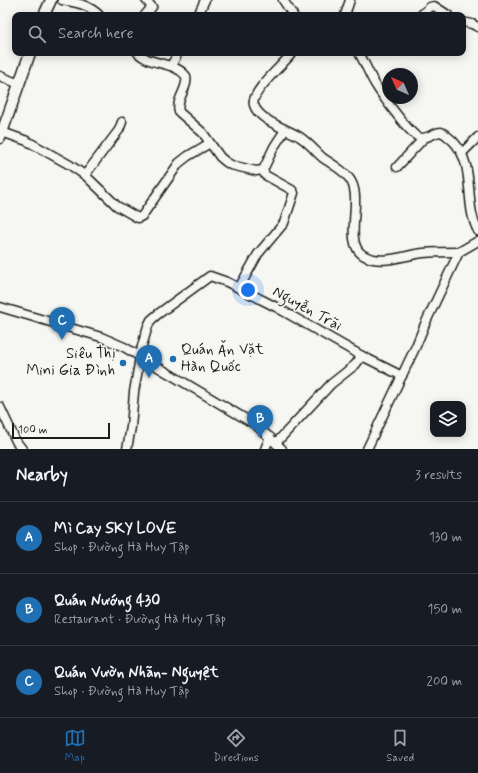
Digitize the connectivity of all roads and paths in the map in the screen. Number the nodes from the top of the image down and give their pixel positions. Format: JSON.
{"nodes":[{"id":1,"x":51,"y":0,"type":"edge"},
{"id":2,"x":62,"y":0,"type":"edge"},
{"id":3,"x":146,"y":0,"type":"edge"},
{"id":4,"x":205,"y":0,"type":"edge"},
{"id":5,"x":283,"y":0,"type":"edge"},
{"id":6,"x":350,"y":0,"type":"edge"},
{"id":7,"x":45,"y":12,"type":"edge"},
{"id":8,"x":96,"y":12,"type":"edge"},
{"id":9,"x":147,"y":12,"type":"edge"},
{"id":10,"x":199,"y":12,"type":"edge"},
{"id":11,"x":291,"y":12,"type":"edge"},
{"id":12,"x":346,"y":12,"type":"edge"},
{"id":13,"x":425,"y":12,"type":"edge"},
{"id":14,"x":443,"y":12,"type":"edge"},
{"id":15,"x":466,"y":23,"type":"edge"},
{"id":16,"x":478,"y":27,"type":"edge"},
{"id":17,"x":29,"y":56,"type":"edge"},
{"id":18,"x":142,"y":56,"type":"edge"},
{"id":19,"x":176,"y":56,"type":"edge"},
{"id":20,"x":289,"y":56,"type":"edge"},
{"id":21,"x":361,"y":56,"type":"edge"},
{"id":22,"x":171,"y":66,"type":"junction"},
{"id":23,"x":0,"y":76,"type":"edge"},
{"id":24,"x":19,"y":84,"type":"junction"},
{"id":25,"x":122,"y":122,"type":"dead end"},
{"id":26,"x":285,"y":130,"type":"junction"},
{"id":27,"x":1,"y":135,"type":"edge"},
{"id":28,"x":478,"y":137,"type":"edge"},
{"id":29,"x":424,"y":138,"type":"junction"},
{"id":30,"x":210,"y":144,"type":"junction"},
{"id":31,"x":462,"y":153,"type":"junction"},
{"id":32,"x":397,"y":167,"type":"dead end"},
{"id":33,"x":263,"y":170,"type":"junction"},
{"id":34,"x":85,"y":175,"type":"junction"},
{"id":35,"x":478,"y":231,"type":"edge"},
{"id":36,"x":478,"y":241,"type":"edge"},
{"id":37,"x":459,"y":252,"type":"junction"},
{"id":38,"x":239,"y":288,"type":"junction"},
{"id":39,"x":0,"y":307,"type":"edge"},
{"id":40,"x":141,"y":356,"type":"junction"},
{"id":41,"x":362,"y":356,"type":"junction"},
{"id":42,"x":402,"y":376,"type":"junction"},
{"id":43,"x":0,"y":407,"type":"edge"},
{"id":44,"x":276,"y":443,"type":"edge"},
{"id":45,"x":22,"y":449,"type":"edge"},
{"id":46,"x":127,"y":449,"type":"edge"},
{"id":47,"x":265,"y":449,"type":"edge"},
{"id":48,"x":368,"y":449,"type":"edge"}],
"edges":[{"from":1,"to":7,"type":"main road"},
{"from":2,"to":8,"type":"street"},
{"from":3,"to":9,"type":"street"},
{"from":4,"to":10,"type":"street"},
{"from":5,"to":11,"type":"street"},
{"from":6,"to":12,"type":"street"},
{"from":13,"to":14,"type":"street"},
{"from":15,"to":16,"type":"street"},
{"from":17,"to":24,"type":"main road"},
{"from":18,"to":22,"type":"street"},
{"from":19,"to":22,"type":"street"},
{"from":20,"to":26,"type":"street"},
{"from":21,"to":29,"type":"street"},
{"from":22,"to":30,"type":"street"},
{"from":23,"to":24,"type":"street"},
{"from":24,"to":27,"type":"main road"},
{"from":25,"to":34,"type":"street"},
{"from":26,"to":33,"type":"street"},
{"from":26,"to":37,"type":"street"},
{"from":27,"to":34,"type":"street"},
{"from":28,"to":31,"type":"street"},
{"from":29,"to":31,"type":"street"},
{"from":29,"to":32,"type":"street"},
{"from":30,"to":33,"type":"street"},
{"from":30,"to":34,"type":"street"},
{"from":31,"to":35,"type":"street"},
{"from":33,"to":38,"type":"street"},
{"from":36,"to":37,"type":"street"},
{"from":37,"to":42,"type":"street"},
{"from":38,"to":40,"type":"street","name":"Nguyễn Trãi"},
{"from":38,"to":41,"type":"street","name":"Nguyễn Trãi"},
{"from":39,"to":40,"type":"street"},
{"from":40,"to":44,"type":"street"},
{"from":40,"to":46,"type":"street"},
{"from":41,"to":42,"type":"street","name":"Nguyễn Trãi"},
{"from":41,"to":44,"type":"street"},
{"from":42,"to":48,"type":"street"},
{"from":43,"to":45,"type":"street"},
{"from":44,"to":47,"type":"street"}]}
